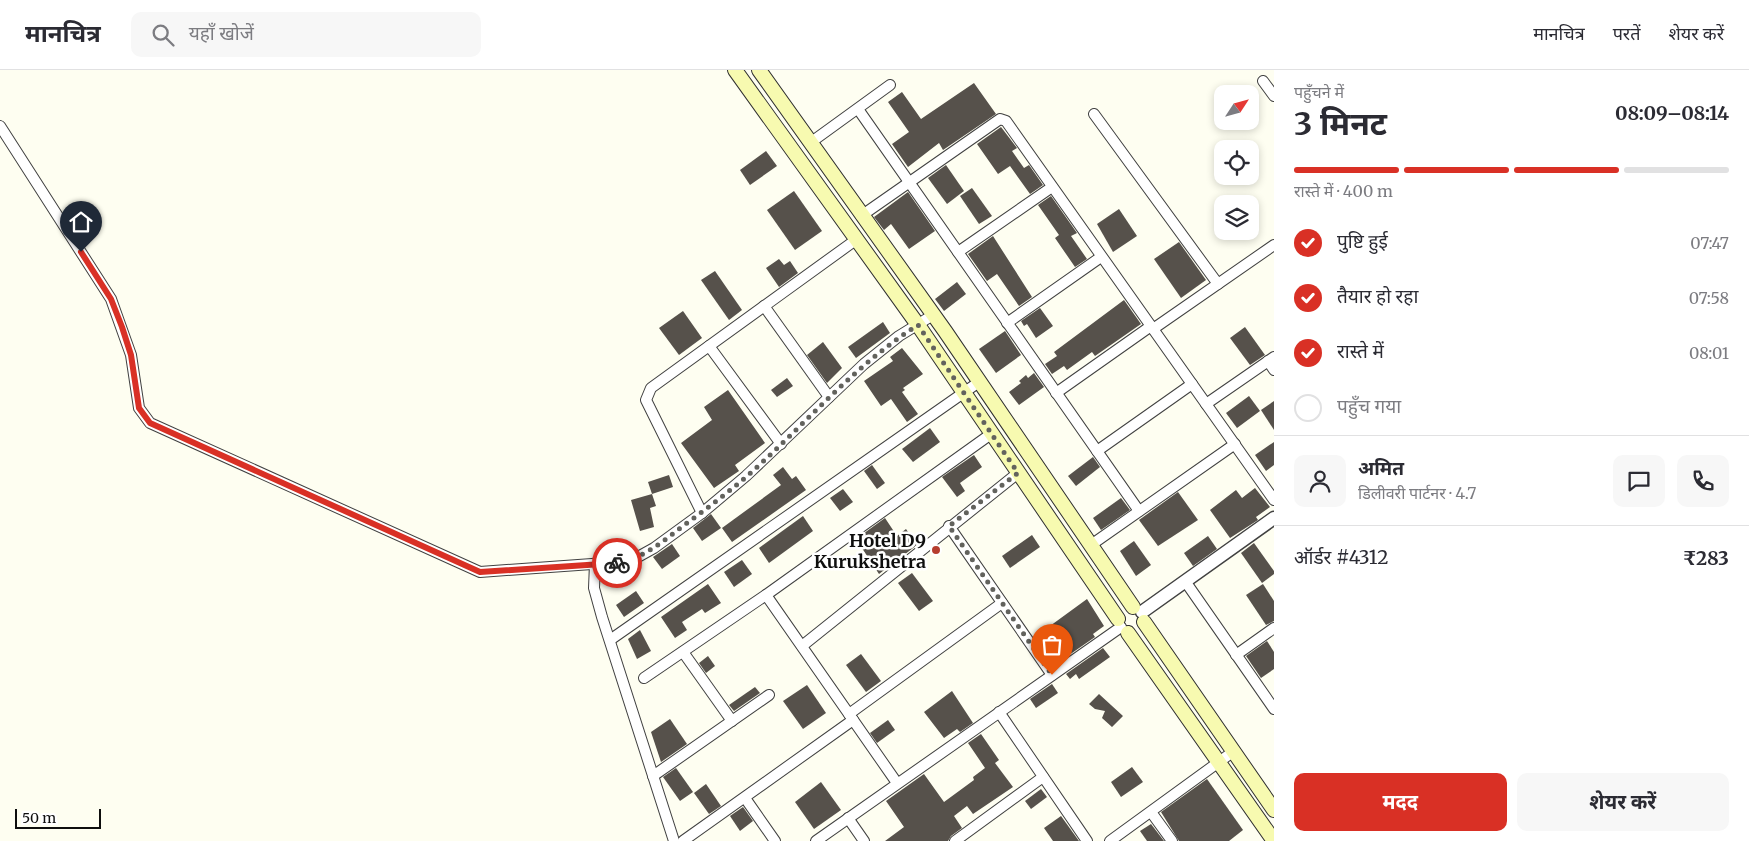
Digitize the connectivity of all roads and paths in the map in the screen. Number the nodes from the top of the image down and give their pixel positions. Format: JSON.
{"nodes":[{"id":1,"x":735,"y":70,"type":"edge"},
{"id":2,"x":758,"y":70,"type":"edge"},
{"id":3,"x":1264,"y":81,"type":"dead end"},
{"id":4,"x":890,"y":85,"type":"dead end"},
{"id":5,"x":1274,"y":96,"type":"edge"},
{"id":6,"x":858,"y":109,"type":"junction"},
{"id":7,"x":1094,"y":114,"type":"dead end"},
{"id":8,"x":0,"y":126,"type":"edge"},
{"id":9,"x":810,"y":143,"type":"junction"},
{"id":10,"x":909,"y":182,"type":"junction"},
{"id":11,"x":1052,"y":187,"type":"junction"},
{"id":12,"x":861,"y":216,"type":"junction"},
{"id":13,"x":857,"y":239,"type":"junction"},
{"id":14,"x":1274,"y":245,"type":"edge"},
{"id":15,"x":958,"y":252,"type":"junction"},
{"id":16,"x":1101,"y":256,"type":"junction"},
{"id":17,"x":1218,"y":284,"type":"junction"},
{"id":18,"x":764,"y":306,"type":"junction"},
{"id":19,"x":933,"y":315,"type":"junction"},
{"id":20,"x":1007,"y":322,"type":"junction"},
{"id":21,"x":918,"y":325,"type":"junction"},
{"id":22,"x":1152,"y":328,"type":"junction"},
{"id":23,"x":709,"y":346,"type":"junction"},
{"id":24,"x":1271,"y":359,"type":"edge"},
{"id":25,"x":1274,"y":370,"type":"edge"},
{"id":26,"x":979,"y":382,"type":"junction"},
{"id":27,"x":1192,"y":384,"type":"junction"},
{"id":28,"x":963,"y":393,"type":"junction"},
{"id":29,"x":1056,"y":393,"type":"junction"},
{"id":30,"x":829,"y":397,"type":"junction"},
{"id":31,"x":1206,"y":404,"type":"junction"},
{"id":32,"x":991,"y":434,"type":"junction"},
{"id":33,"x":781,"y":444,"type":"junction"},
{"id":34,"x":1234,"y":444,"type":"junction"},
{"id":35,"x":1097,"y":451,"type":"junction"},
{"id":36,"x":1018,"y":473,"type":"junction"},
{"id":37,"x":1274,"y":500,"type":"edge"},
{"id":38,"x":1139,"y":510,"type":"junction"},
{"id":39,"x":702,"y":513,"type":"junction"},
{"id":40,"x":1274,"y":518,"type":"edge"},
{"id":41,"x":949,"y":526,"type":"junction"},
{"id":42,"x":1091,"y":546,"type":"junction"},
{"id":43,"x":594,"y":564,"type":"junction"},
{"id":44,"x":1185,"y":581,"type":"junction"},
{"id":45,"x":766,"y":595,"type":"junction"},
{"id":46,"x":1002,"y":603,"type":"junction"},
{"id":47,"x":1140,"y":613,"type":"junction"},
{"id":48,"x":1122,"y":626,"type":"junction"},
{"id":49,"x":1274,"y":628,"type":"edge"},
{"id":50,"x":610,"y":640,"type":"junction"},
{"id":51,"x":802,"y":646,"type":"junction"},
{"id":52,"x":682,"y":652,"type":"junction"},
{"id":53,"x":1236,"y":655,"type":"junction"},
{"id":54,"x":1052,"y":675,"type":"junction"},
{"id":55,"x":644,"y":678,"type":"dead end"},
{"id":56,"x":769,"y":694,"type":"dead end"},
{"id":57,"x":1274,"y":709,"type":"edge"},
{"id":58,"x":999,"y":712,"type":"junction"},
{"id":59,"x":851,"y":717,"type":"junction"},
{"id":60,"x":732,"y":721,"type":"junction"},
{"id":61,"x":1234,"y":751,"type":"junction"},
{"id":62,"x":1218,"y":763,"type":"junction"},
{"id":63,"x":653,"y":776,"type":"junction"},
{"id":64,"x":1043,"y":777,"type":"junction"},
{"id":65,"x":897,"y":784,"type":"junction"},
{"id":66,"x":745,"y":798,"type":"junction"},
{"id":67,"x":1272,"y":804,"type":"edge"},
{"id":68,"x":1151,"y":812,"type":"junction"},
{"id":69,"x":848,"y":818,"type":"junction"},
{"id":70,"x":674,"y":841,"type":"edge"},
{"id":71,"x":683,"y":841,"type":"edge"},
{"id":72,"x":775,"y":841,"type":"edge"},
{"id":73,"x":816,"y":841,"type":"edge"},
{"id":74,"x":864,"y":841,"type":"edge"},
{"id":75,"x":954,"y":841,"type":"edge"},
{"id":76,"x":1086,"y":841,"type":"edge"},
{"id":77,"x":1110,"y":841,"type":"edge"},
{"id":78,"x":1172,"y":841,"type":"edge"},
{"id":79,"x":1274,"y":841,"type":"edge"}],
"edges":[{"from":1,"to":13,"type":"main road"},
{"from":2,"to":9,"type":"main road"},
{"from":3,"to":5,"type":"street"},
{"from":4,"to":6,"type":"street"},
{"from":6,"to":9,"type":"street"},
{"from":6,"to":10,"type":"street"},
{"from":7,"to":17,"type":"street"},
{"from":8,"to":43,"type":"street"},
{"from":9,"to":12,"type":"main road"},
{"from":10,"to":11,"type":"street"},
{"from":10,"to":12,"type":"street"},
{"from":10,"to":15,"type":"street"},
{"from":11,"to":15,"type":"street"},
{"from":11,"to":16,"type":"street"},
{"from":12,"to":19,"type":"main road"},
{"from":13,"to":18,"type":"street"},
{"from":13,"to":21,"type":"main road"},
{"from":14,"to":17,"type":"street"},
{"from":15,"to":20,"type":"street"},
{"from":16,"to":20,"type":"street"},
{"from":16,"to":22,"type":"street"},
{"from":17,"to":22,"type":"street"},
{"from":18,"to":23,"type":"street"},
{"from":18,"to":30,"type":"street"},
{"from":19,"to":21,"type":"street"},
{"from":19,"to":26,"type":"main road"},
{"from":20,"to":29,"type":"street"},
{"from":21,"to":28,"type":"main road"},
{"from":21,"to":30,"type":"street"},
{"from":22,"to":27,"type":"street"},
{"from":22,"to":29,"type":"street"},
{"from":23,"to":33,"type":"street"},
{"from":23,"to":39,"type":"street"},
{"from":24,"to":25,"type":"street"},
{"from":24,"to":31,"type":"street"},
{"from":26,"to":28,"type":"street"},
{"from":26,"to":42,"type":"main road"},
{"from":27,"to":31,"type":"street"},
{"from":27,"to":35,"type":"street"},
{"from":28,"to":32,"type":"main road"},
{"from":28,"to":50,"type":"street"},
{"from":29,"to":35,"type":"street"},
{"from":30,"to":33,"type":"street"},
{"from":31,"to":34,"type":"street"},
{"from":32,"to":36,"type":"main road"},
{"from":32,"to":45,"type":"street"},
{"from":33,"to":39,"type":"street"},
{"from":34,"to":37,"type":"street"},
{"from":34,"to":38,"type":"street"},
{"from":35,"to":38,"type":"street"},
{"from":36,"to":41,"type":"street"},
{"from":36,"to":48,"type":"main road"},
{"from":38,"to":42,"type":"street"},
{"from":39,"to":43,"type":"street"},
{"from":40,"to":44,"type":"street"},
{"from":41,"to":46,"type":"street"},
{"from":41,"to":51,"type":"street"},
{"from":42,"to":47,"type":"main road"},
{"from":43,"to":50,"type":"street"},
{"from":44,"to":47,"type":"street"},
{"from":44,"to":53,"type":"street"},
{"from":45,"to":51,"type":"street"},
{"from":45,"to":52,"type":"street"},
{"from":46,"to":54,"type":"street"},
{"from":46,"to":59,"type":"street"},
{"from":47,"to":48,"type":"main road"},
{"from":47,"to":48,"type":"main road"},
{"from":47,"to":61,"type":"main road"},
{"from":48,"to":54,"type":"street"},
{"from":48,"to":62,"type":"main road"},
{"from":49,"to":53,"type":"street"},
{"from":50,"to":63,"type":"street"},
{"from":51,"to":59,"type":"street"},
{"from":52,"to":55,"type":"street"},
{"from":52,"to":60,"type":"street"},
{"from":53,"to":57,"type":"street"},
{"from":54,"to":58,"type":"street"},
{"from":56,"to":60,"type":"street"},
{"from":58,"to":64,"type":"street"},
{"from":58,"to":65,"type":"street"},
{"from":59,"to":65,"type":"street"},
{"from":59,"to":66,"type":"street"},
{"from":60,"to":63,"type":"street"},
{"from":61,"to":62,"type":"street"},
{"from":61,"to":67,"type":"main road"},
{"from":62,"to":68,"type":"street"},
{"from":62,"to":79,"type":"main road"},
{"from":63,"to":70,"type":"street"},
{"from":64,"to":75,"type":"street"},
{"from":64,"to":76,"type":"street"},
{"from":65,"to":69,"type":"street"},
{"from":66,"to":71,"type":"street"},
{"from":66,"to":72,"type":"street"},
{"from":68,"to":77,"type":"street"},
{"from":68,"to":78,"type":"street"},
{"from":69,"to":73,"type":"street"},
{"from":69,"to":74,"type":"street"}]}
